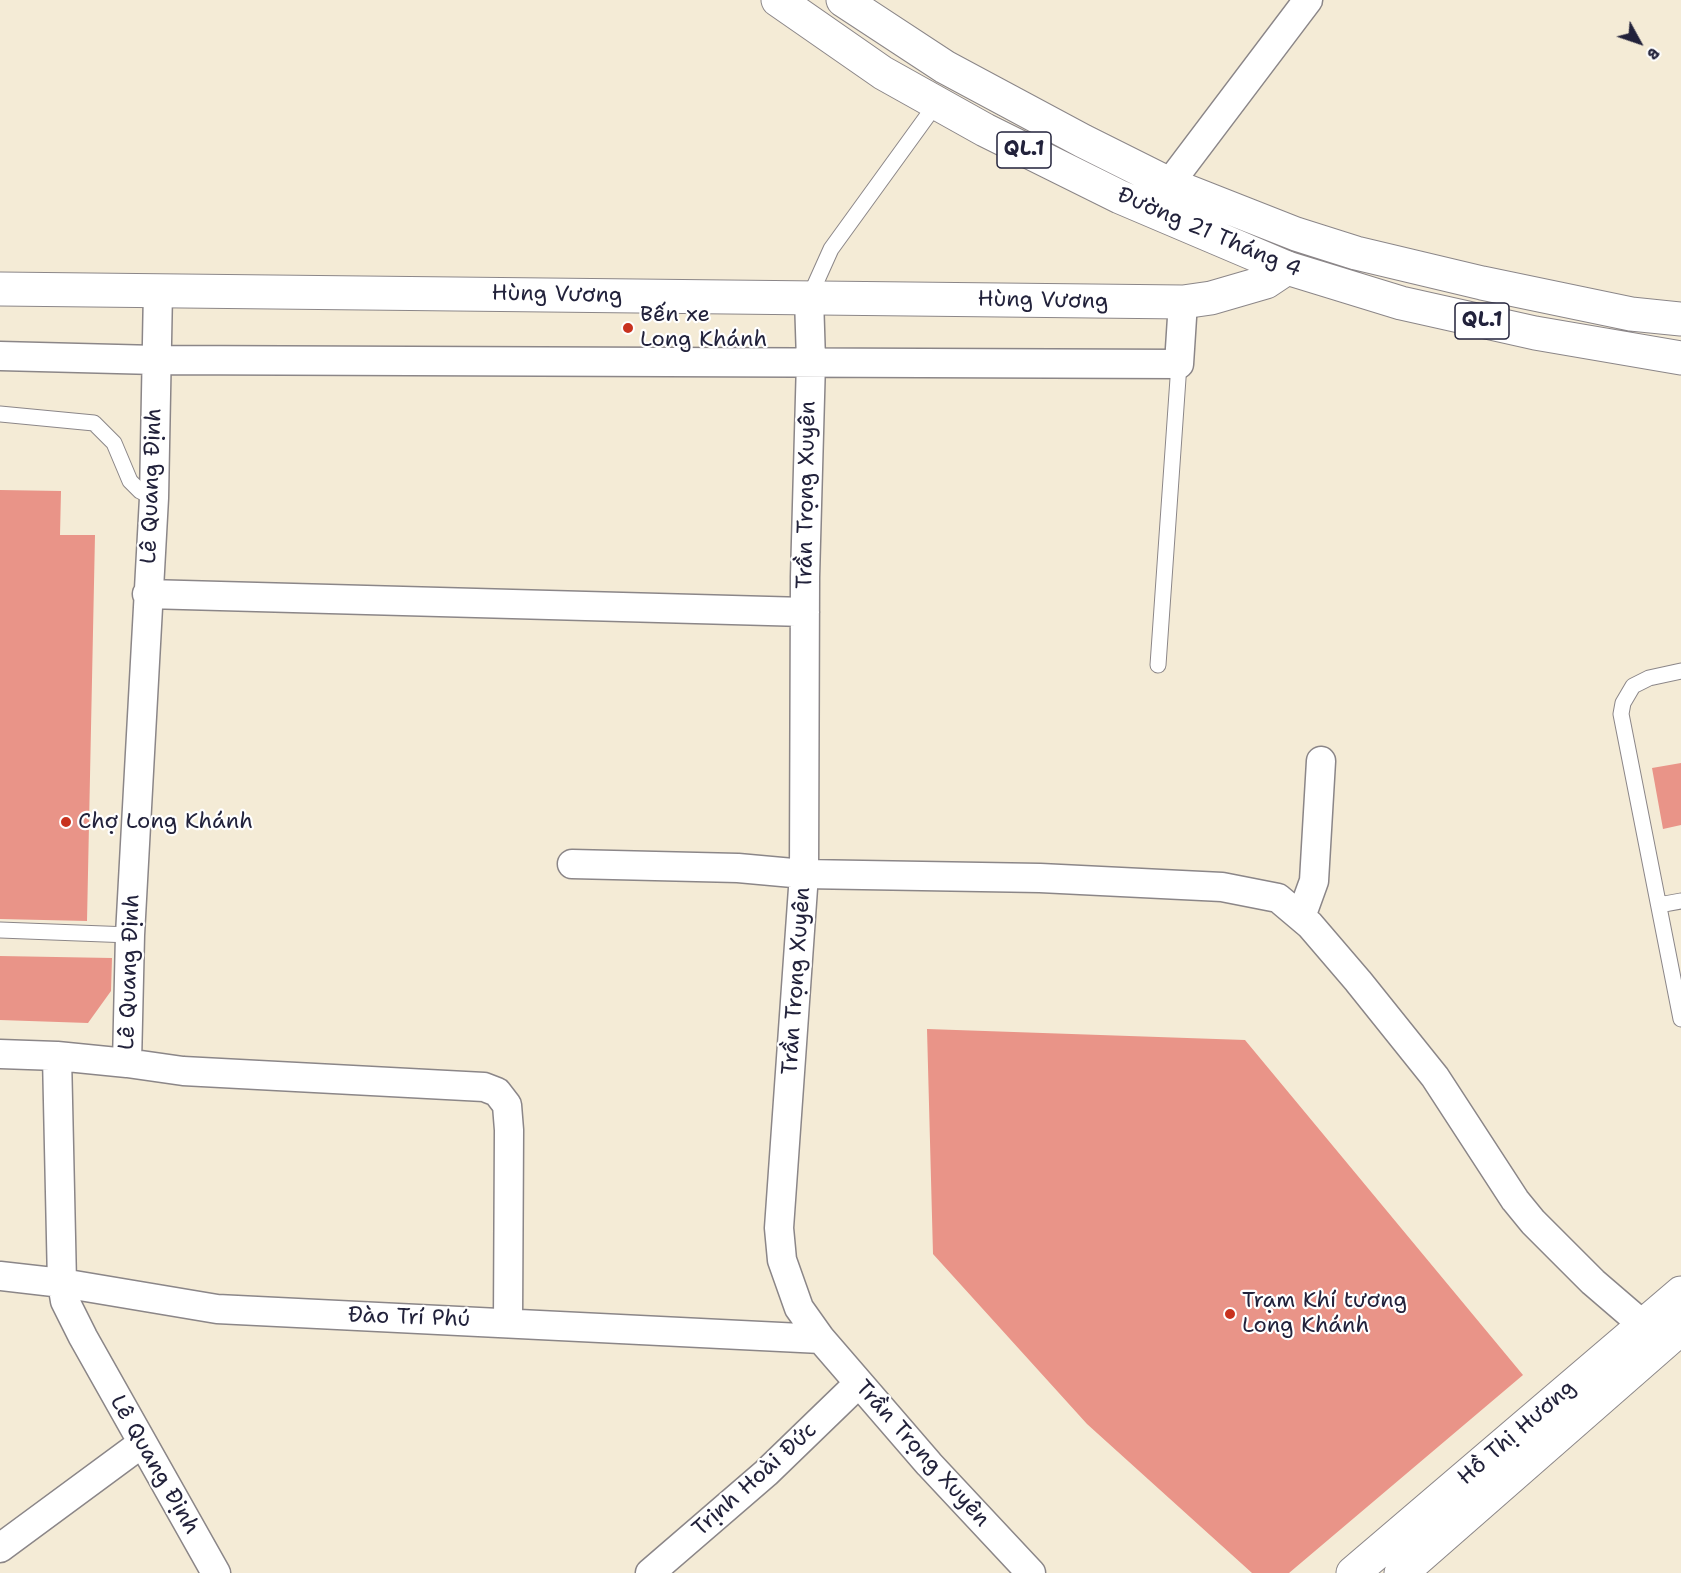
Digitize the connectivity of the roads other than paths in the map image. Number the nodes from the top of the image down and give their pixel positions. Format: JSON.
{"nodes":[{"id":1,"x":778,"y":0,"type":"edge"},
{"id":2,"x":843,"y":0,"type":"edge"},
{"id":3,"x":1308,"y":0,"type":"edge"},
{"id":4,"x":936,"y":104,"type":"junction"},
{"id":5,"x":1169,"y":184,"type":"junction"},
{"id":6,"x":1296,"y":234,"type":"junction"},
{"id":7,"x":1287,"y":268,"type":"junction"},
{"id":8,"x":0,"y":289,"type":"edge"},
{"id":9,"x":158,"y":290,"type":"junction"},
{"id":10,"x":809,"y":298,"type":"junction"},
{"id":11,"x":1183,"y":302,"type":"junction"},
{"id":12,"x":1681,"y":319,"type":"edge"},
{"id":13,"x":0,"y":356,"type":"edge"},
{"id":14,"x":1681,"y":358,"type":"edge"},
{"id":15,"x":156,"y":360,"type":"junction"},
{"id":16,"x":811,"y":361,"type":"junction"},
{"id":17,"x":1179,"y":364,"type":"junction"},
{"id":18,"x":0,"y":414,"type":"edge"},
{"id":19,"x":154,"y":498,"type":"junction"},
{"id":20,"x":147,"y":594,"type":"junction"},
{"id":21,"x":805,"y":612,"type":"junction"},
{"id":22,"x":1158,"y":665,"type":"dead end"},
{"id":23,"x":1681,"y":671,"type":"edge"},
{"id":24,"x":1321,"y":761,"type":"dead end"},
{"id":25,"x":572,"y":864,"type":"dead end"},
{"id":26,"x":804,"y":873,"type":"junction"},
{"id":27,"x":1681,"y":901,"type":"edge"},
{"id":28,"x":1659,"y":905,"type":"junction"},
{"id":29,"x":1301,"y":916,"type":"junction"},
{"id":30,"x":0,"y":930,"type":"edge"},
{"id":31,"x":130,"y":935,"type":"junction"},
{"id":32,"x":1681,"y":1019,"type":"edge"},
{"id":33,"x":0,"y":1054,"type":"edge"},
{"id":34,"x":57,"y":1056,"type":"junction"},
{"id":35,"x":127,"y":1063,"type":"junction"},
{"id":36,"x":0,"y":1276,"type":"edge"},
{"id":37,"x":62,"y":1282,"type":"junction"},
{"id":38,"x":1681,"y":1293,"type":"edge"},
{"id":39,"x":508,"y":1321,"type":"junction"},
{"id":40,"x":1643,"y":1325,"type":"junction"},
{"id":41,"x":1681,"y":1328,"type":"edge"},
{"id":42,"x":821,"y":1339,"type":"junction"},
{"id":43,"x":858,"y":1384,"type":"junction"},
{"id":44,"x":141,"y":1444,"type":"junction"},
{"id":45,"x":0,"y":1548,"type":"edge"},
{"id":46,"x":216,"y":1573,"type":"edge"},
{"id":47,"x":650,"y":1573,"type":"edge"},
{"id":48,"x":1031,"y":1573,"type":"edge"},
{"id":49,"x":1353,"y":1573,"type":"edge"},
{"id":50,"x":1401,"y":1573,"type":"edge"}],
"edges":[{"from":1,"to":4,"type":"main road","name":"Đường 21 Tháng 4","number":"QL.1"},
{"from":2,"to":5,"type":"main road","name":"Đường 21 Tháng 4","number":"QL.1"},
{"from":3,"to":5,"type":"street"},
{"from":4,"to":7,"type":"main road","name":"Đường 21 Tháng 4","number":"QL.1"},
{"from":4,"to":10,"type":"lane"},
{"from":5,"to":6,"type":"main road","name":"Đường 21 Tháng 4","number":"QL.1"},
{"from":6,"to":7,"type":"main road"},
{"from":6,"to":12,"type":"main road","name":"Đường 21 Tháng 4","number":"QL.1"},
{"from":7,"to":11,"type":"main road","name":"Hùng Vương"},
{"from":7,"to":14,"type":"main road","name":"Đường 21 Tháng 4","number":"QL.1"},
{"from":8,"to":9,"type":"main road","name":"Hùng Vương"},
{"from":9,"to":10,"type":"main road","name":"Hùng Vương"},
{"from":9,"to":15,"type":"street","name":"Lê Quang Định"},
{"from":10,"to":11,"type":"main road","name":"Hùng Vương"},
{"from":10,"to":16,"type":"street","name":"Trần Trọng Xuyên"},
{"from":11,"to":17,"type":"street"},
{"from":13,"to":15,"type":"street"},
{"from":15,"to":16,"type":"street"},
{"from":15,"to":19,"type":"street","name":"Lê Quang Định"},
{"from":16,"to":17,"type":"street"},
{"from":16,"to":21,"type":"street","name":"Trần Trọng Xuyên"},
{"from":17,"to":22,"type":"lane"},
{"from":18,"to":19,"type":"lane"},
{"from":19,"to":20,"type":"street","name":"Lê Quang Định"},
{"from":20,"to":21,"type":"street"},
{"from":20,"to":31,"type":"street","name":"Lê Quang Định"},
{"from":21,"to":26,"type":"street","name":"Trần Trọng Xuyên"},
{"from":23,"to":28,"type":"lane"},
{"from":24,"to":29,"type":"street"},
{"from":25,"to":26,"type":"street"},
{"from":26,"to":29,"type":"street"},
{"from":26,"to":42,"type":"street","name":"Trần Trọng Xuyên"},
{"from":27,"to":28,"type":"lane"},
{"from":28,"to":32,"type":"lane"},
{"from":29,"to":40,"type":"street"},
{"from":30,"to":31,"type":"lane"},
{"from":31,"to":35,"type":"street","name":"Lê Quang Định"},
{"from":33,"to":34,"type":"street"},
{"from":34,"to":35,"type":"street","name":"Lê Quang Định"},
{"from":34,"to":37,"type":"street","name":"Lê Quang Định"},
{"from":35,"to":39,"type":"street"},
{"from":36,"to":37,"type":"street","name":"Đào Trí Phú"},
{"from":37,"to":39,"type":"street","name":"Đào Trí Phú"},
{"from":37,"to":44,"type":"street","name":"Lê Quang Định"},
{"from":38,"to":40,"type":"main road","name":"Hồ Thị Hương"},
{"from":39,"to":42,"type":"street","name":"Đào Trí Phú"},
{"from":40,"to":49,"type":"main road","name":"Hồ Thị Hương"},
{"from":41,"to":50,"type":"main road","name":"Hồ Thị Hương"},
{"from":42,"to":43,"type":"street","name":"Trần Trọng Xuyên"},
{"from":43,"to":47,"type":"street","name":"Trịnh Hoài Đức"},
{"from":43,"to":48,"type":"street","name":"Trần Trọng Xuyên"},
{"from":44,"to":45,"type":"street"},
{"from":44,"to":46,"type":"street","name":"Lê Quang Định"}]}
